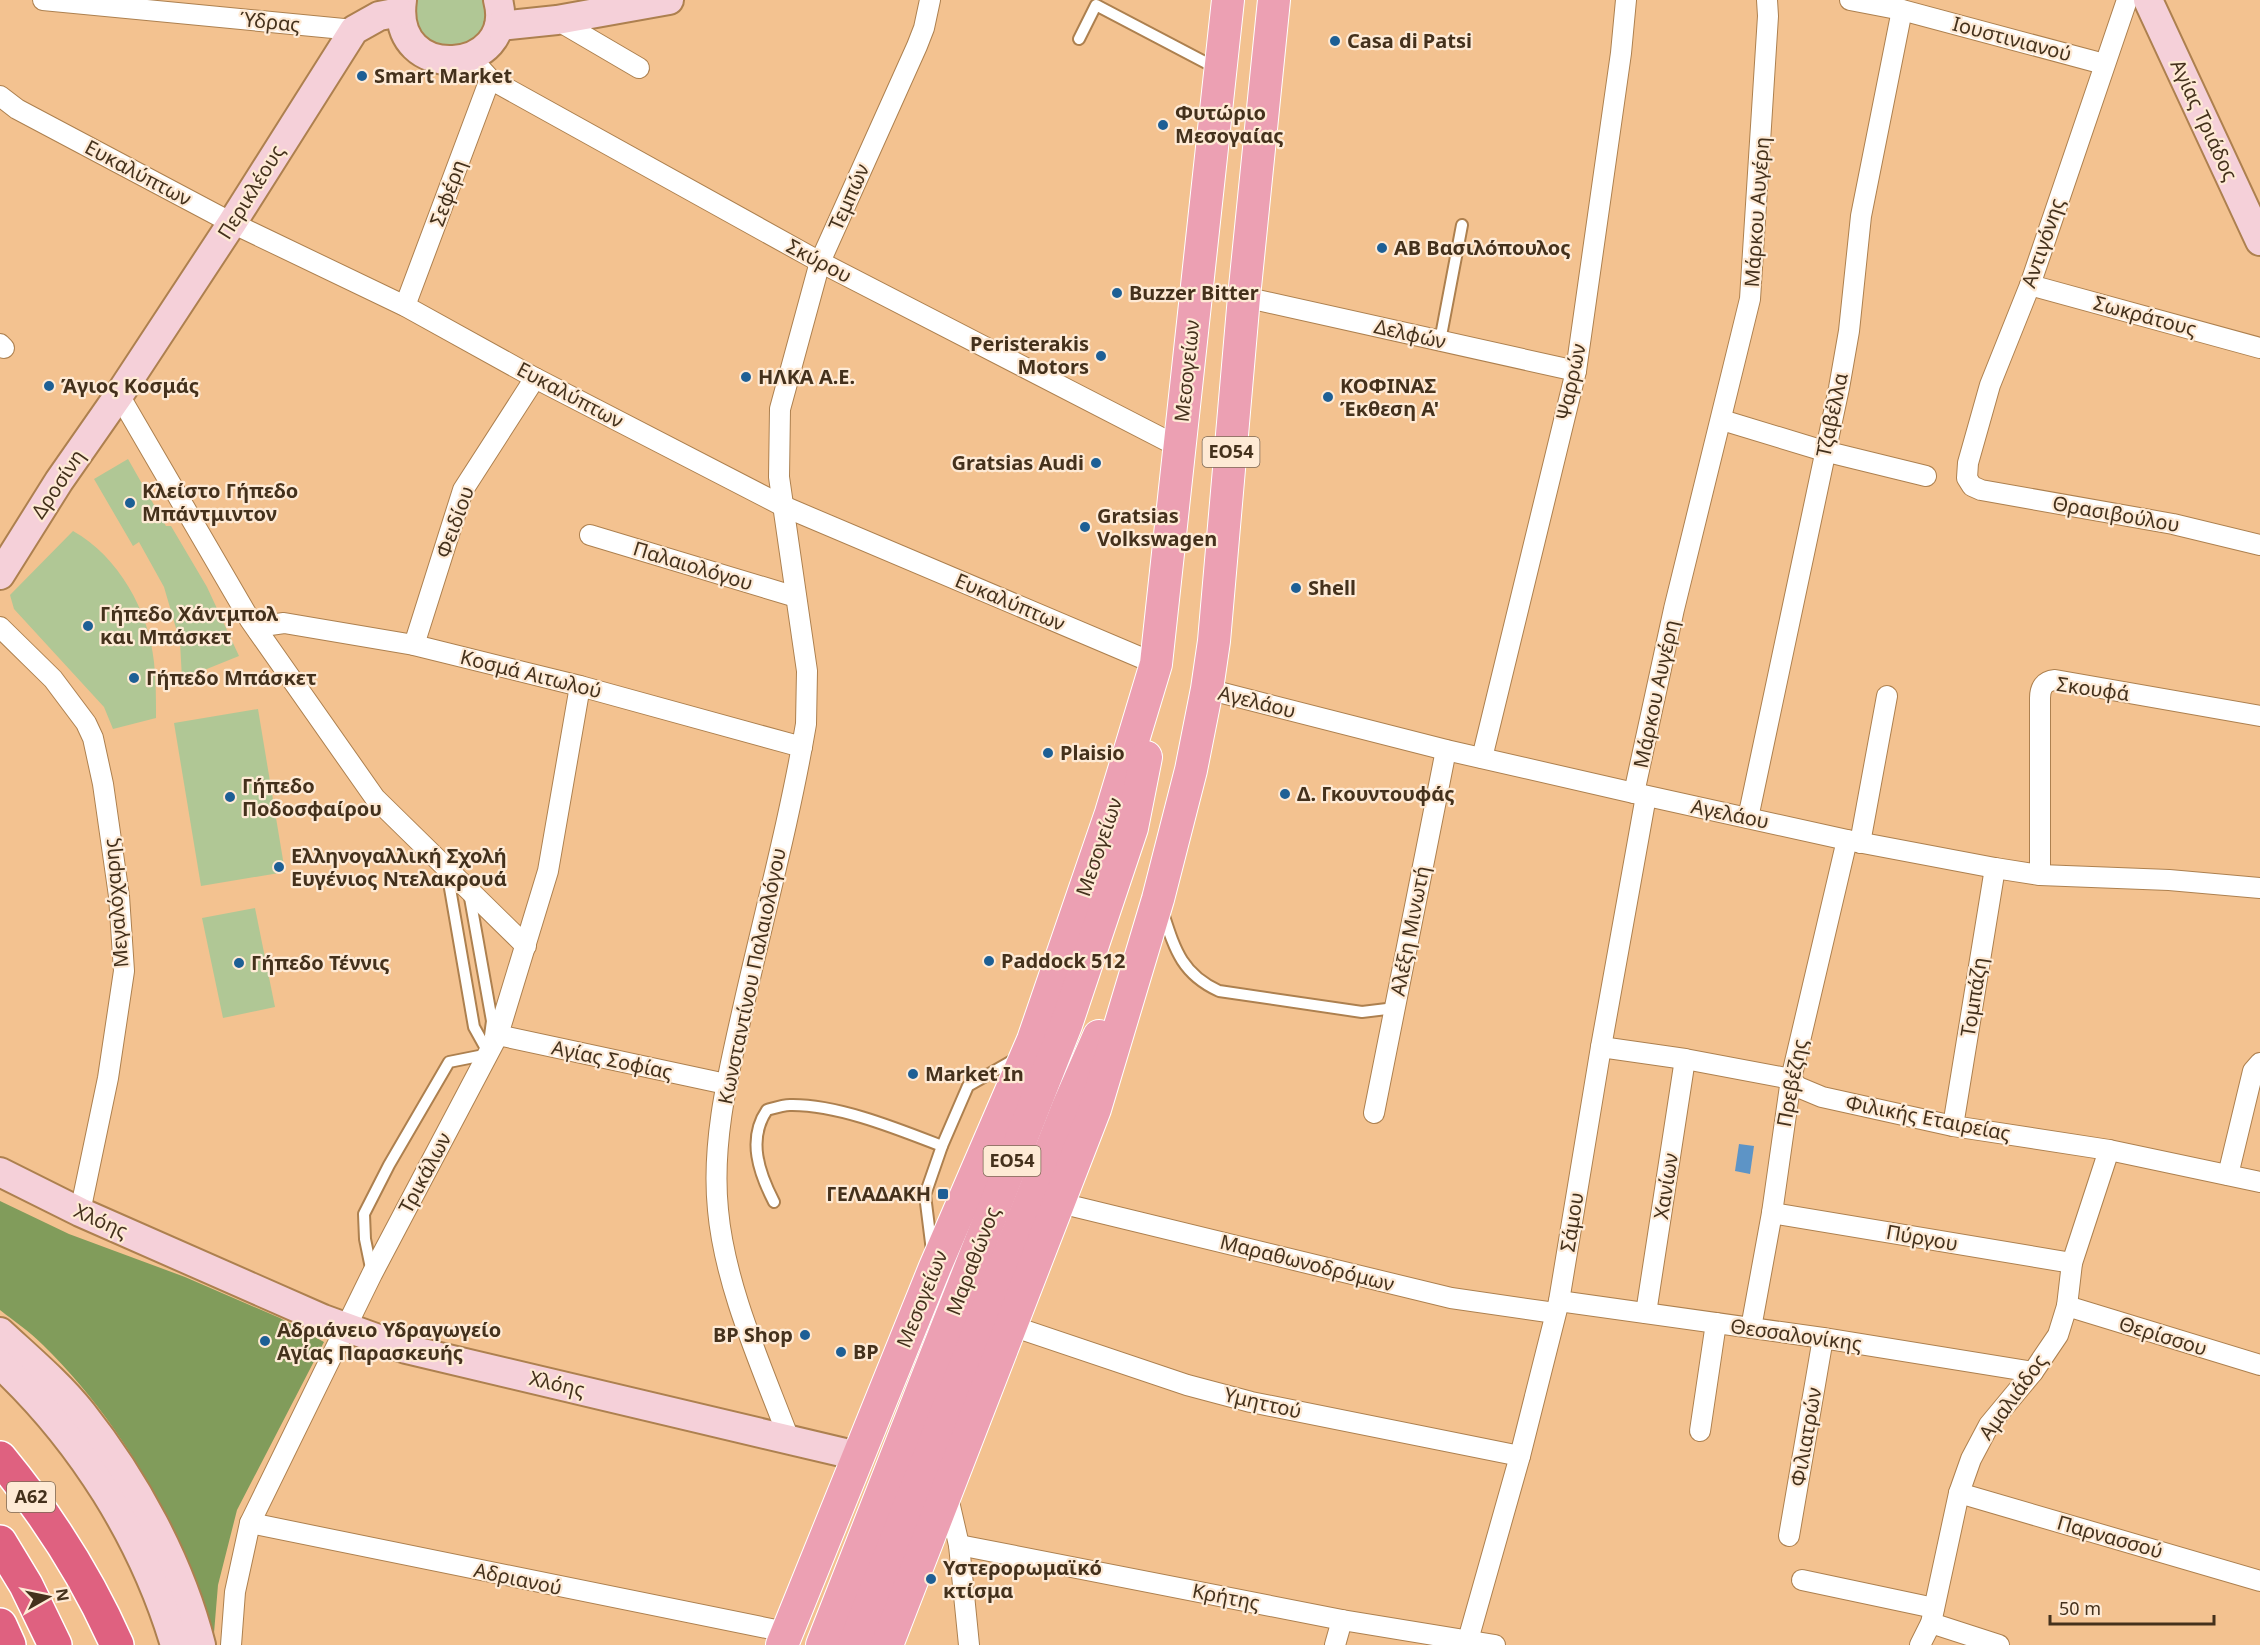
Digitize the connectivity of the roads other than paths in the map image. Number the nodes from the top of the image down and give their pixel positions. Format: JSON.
{"nodes":[{"id":1,"x":43,"y":0,"type":"edge"},
{"id":2,"x":669,"y":0,"type":"edge"},
{"id":3,"x":930,"y":0,"type":"edge"},
{"id":4,"x":1228,"y":0,"type":"edge"},
{"id":5,"x":1274,"y":0,"type":"edge"},
{"id":6,"x":1626,"y":0,"type":"edge"},
{"id":7,"x":1767,"y":0,"type":"edge"},
{"id":8,"x":1850,"y":0,"type":"edge"},
{"id":9,"x":2127,"y":0,"type":"edge"},
{"id":10,"x":2148,"y":0,"type":"edge"},
{"id":11,"x":401,"y":6,"type":"edge"},
{"id":12,"x":1902,"y":10,"type":"junction"},
{"id":13,"x":499,"y":13,"type":"edge"},
{"id":14,"x":556,"y":20,"type":"junction"},
{"id":15,"x":354,"y":30,"type":"junction"},
{"id":16,"x":1079,"y":39,"type":"dead end"},
{"id":17,"x":470,"y":57,"type":"junction"},
{"id":18,"x":2104,"y":64,"type":"junction"},
{"id":19,"x":639,"y":68,"type":"dead end"},
{"id":20,"x":1220,"y":70,"type":"junction"},
{"id":21,"x":490,"y":79,"type":"junction"},
{"id":22,"x":0,"y":96,"type":"edge"},
{"id":23,"x":232,"y":223,"type":"junction"},
{"id":24,"x":1462,"y":225,"type":"dead end"},
{"id":25,"x":2258,"y":234,"type":"edge"},
{"id":26,"x":820,"y":262,"type":"junction"},
{"id":27,"x":2030,"y":285,"type":"junction"},
{"id":28,"x":1244,"y":297,"type":"junction"},
{"id":29,"x":405,"y":306,"type":"junction"},
{"id":30,"x":1440,"y":341,"type":"junction"},
{"id":31,"x":2260,"y":348,"type":"edge"},
{"id":32,"x":1576,"y":372,"type":"junction"},
{"id":33,"x":535,"y":378,"type":"junction"},
{"id":34,"x":119,"y":395,"type":"junction"},
{"id":35,"x":1722,"y":420,"type":"junction"},
{"id":36,"x":1179,"y":447,"type":"junction"},
{"id":37,"x":1824,"y":451,"type":"junction"},
{"id":38,"x":1926,"y":476,"type":"dead end"},
{"id":39,"x":1972,"y":486,"type":"joint"},
{"id":40,"x":783,"y":506,"type":"junction"},
{"id":41,"x":590,"y":535,"type":"dead end"},
{"id":42,"x":2260,"y":545,"type":"edge"},
{"id":43,"x":0,"y":575,"type":"edge"},
{"id":44,"x":796,"y":597,"type":"junction"},
{"id":45,"x":0,"y":627,"type":"edge"},
{"id":46,"x":258,"y":631,"type":"junction"},
{"id":47,"x":414,"y":645,"type":"junction"},
{"id":48,"x":1156,"y":664,"type":"junction"},
{"id":49,"x":580,"y":686,"type":"junction"},
{"id":50,"x":1207,"y":689,"type":"junction"},
{"id":51,"x":1887,"y":696,"type":"dead end"},
{"id":52,"x":2260,"y":716,"type":"edge"},
{"id":53,"x":802,"y":747,"type":"junction"},
{"id":54,"x":1446,"y":750,"type":"junction"},
{"id":55,"x":1482,"y":758,"type":"junction"},
{"id":56,"x":1640,"y":794,"type":"junction"},
{"id":57,"x":1748,"y":818,"type":"junction"},
{"id":58,"x":1853,"y":841,"type":"junction"},
{"id":59,"x":446,"y":867,"type":"junction"},
{"id":60,"x":1995,"y":868,"type":"junction"},
{"id":61,"x":2040,"y":875,"type":"junction"},
{"id":62,"x":2260,"y":888,"type":"edge"},
{"id":63,"x":469,"y":890,"type":"junction"},
{"id":64,"x":1158,"y":899,"type":"junction"},
{"id":65,"x":526,"y":946,"type":"junction"},
{"id":66,"x":1395,"y":1008,"type":"junction"},
{"id":67,"x":498,"y":1035,"type":"junction"},
{"id":68,"x":1601,"y":1047,"type":"junction"},
{"id":69,"x":1028,"y":1052,"type":"junction"},
{"id":70,"x":489,"y":1054,"type":"junction"},
{"id":71,"x":1685,"y":1059,"type":"junction"},
{"id":72,"x":2260,"y":1063,"type":"edge"},
{"id":73,"x":1791,"y":1079,"type":"junction"},
{"id":74,"x":726,"y":1084,"type":"junction"},
{"id":75,"x":1374,"y":1113,"type":"dead end"},
{"id":76,"x":1953,"y":1126,"type":"junction"},
{"id":77,"x":942,"y":1146,"type":"junction"},
{"id":78,"x":2109,"y":1150,"type":"junction"},
{"id":79,"x":0,"y":1172,"type":"edge"},
{"id":80,"x":2228,"y":1175,"type":"junction"},
{"id":81,"x":2260,"y":1182,"type":"edge"},
{"id":82,"x":774,"y":1202,"type":"dead end"},
{"id":83,"x":1060,"y":1203,"type":"junction"},
{"id":84,"x":80,"y":1212,"type":"junction"},
{"id":85,"x":1772,"y":1213,"type":"junction"},
{"id":86,"x":2072,"y":1263,"type":"junction"},
{"id":87,"x":934,"y":1268,"type":"junction"},
{"id":88,"x":372,"y":1274,"type":"junction"},
{"id":89,"x":2067,"y":1306,"type":"junction"},
{"id":90,"x":1557,"y":1307,"type":"junction"},
{"id":91,"x":1646,"y":1313,"type":"junction"},
{"id":92,"x":1716,"y":1323,"type":"junction"},
{"id":93,"x":1012,"y":1326,"type":"junction"},
{"id":94,"x":345,"y":1328,"type":"junction"},
{"id":95,"x":1751,"y":1328,"type":"junction"},
{"id":96,"x":0,"y":1332,"type":"edge"},
{"id":97,"x":1823,"y":1338,"type":"junction"},
{"id":98,"x":0,"y":1365,"type":"edge"},
{"id":99,"x":2260,"y":1365,"type":"edge"},
{"id":100,"x":2033,"y":1372,"type":"junction"},
{"id":101,"x":1700,"y":1431,"type":"dead end"},
{"id":102,"x":789,"y":1439,"type":"junction"},
{"id":103,"x":858,"y":1456,"type":"junction"},
{"id":104,"x":1520,"y":1456,"type":"junction"},
{"id":105,"x":0,"y":1458,"type":"edge"},
{"id":106,"x":947,"y":1490,"type":"junction"},
{"id":107,"x":1959,"y":1493,"type":"junction"},
{"id":108,"x":250,"y":1523,"type":"junction"},
{"id":109,"x":1789,"y":1536,"type":"dead end"},
{"id":110,"x":0,"y":1542,"type":"edge"},
{"id":111,"x":959,"y":1545,"type":"junction"},
{"id":112,"x":1802,"y":1580,"type":"dead end"},
{"id":113,"x":2260,"y":1581,"type":"edge"},
{"id":114,"x":1932,"y":1615,"type":"junction"},
{"id":115,"x":1342,"y":1620,"type":"junction"},
{"id":116,"x":0,"y":1625,"type":"edge"},
{"id":117,"x":784,"y":1639,"type":"edge"},
{"id":118,"x":1468,"y":1640,"type":"junction"},
{"id":119,"x":9,"y":1645,"type":"edge"},
{"id":120,"x":55,"y":1645,"type":"edge"},
{"id":121,"x":117,"y":1645,"type":"edge"},
{"id":122,"x":175,"y":1645,"type":"edge"},
{"id":123,"x":201,"y":1645,"type":"edge"},
{"id":124,"x":231,"y":1645,"type":"edge"},
{"id":125,"x":822,"y":1645,"type":"edge"},
{"id":126,"x":854,"y":1645,"type":"edge"},
{"id":127,"x":887,"y":1645,"type":"edge"},
{"id":128,"x":969,"y":1645,"type":"edge"},
{"id":129,"x":1335,"y":1645,"type":"edge"},
{"id":130,"x":1495,"y":1645,"type":"edge"},
{"id":131,"x":1920,"y":1645,"type":"edge"},
{"id":132,"x":1999,"y":1645,"type":"edge"}],
"edges":[{"from":1,"to":15,"type":"street","name":"Ύδρας"},
{"from":2,"to":14,"type":"street"},
{"from":3,"to":26,"type":"street","name":"Τεμπών"},
{"from":4,"to":20,"type":"main road","name":"Μεσογείων","number":"ΕΟ54"},
{"from":5,"to":28,"type":"main road","number":"ΕΟ54"},
{"from":6,"to":32,"type":"street","name":"Ψαρρών"},
{"from":7,"to":35,"type":"street","name":"Μάρκου Αυγέρη"},
{"from":8,"to":12,"type":"street","name":"Ιουστινιανού"},
{"from":9,"to":18,"type":"street","name":"Αντιγόνης"},
{"from":10,"to":25,"type":"street","name":"Αγίας Τριάδος"},
{"from":11,"to":15,"type":"street","name":"Περικλέους"},
{"from":11,"to":17,"type":"street"},
{"from":12,"to":18,"type":"street","name":"Ιουστινιανού"},
{"from":12,"to":37,"type":"street","name":"Τζαβέλλα"},
{"from":13,"to":14,"type":"street"},
{"from":13,"to":17,"type":"street"},
{"from":14,"to":19,"type":"street"},
{"from":15,"to":23,"type":"street","name":"Περικλέους"},
{"from":16,"to":20,"type":"lane"},
{"from":17,"to":21,"type":"street","name":"Σκύρου"},
{"from":18,"to":27,"type":"street","name":"Αντιγόνης"},
{"from":20,"to":36,"type":"main road","name":"Μεσογείων","number":"ΕΟ54"},
{"from":21,"to":26,"type":"street","name":"Σκύρου"},
{"from":21,"to":29,"type":"street","name":"Σεφέρη"},
{"from":22,"to":23,"type":"street","name":"Ευκαλύπτων"},
{"from":23,"to":29,"type":"street","name":"Ευκαλύπτων"},
{"from":23,"to":34,"type":"street","name":"Περικλέους"},
{"from":24,"to":30,"type":"lane"},
{"from":26,"to":36,"type":"street","name":"Σκύρου"},
{"from":26,"to":40,"type":"street","name":"Τεμπών"},
{"from":27,"to":31,"type":"street","name":"Σωκράτους"},
{"from":27,"to":39,"type":"street","name":"Αντιγόνης"},
{"from":28,"to":30,"type":"street","name":"Δελφών"},
{"from":28,"to":50,"type":"main road","number":"ΕΟ54"},
{"from":29,"to":33,"type":"street","name":"Ευκαλύπτων"},
{"from":30,"to":32,"type":"street","name":"Δελφών"},
{"from":32,"to":55,"type":"street","name":"Ψαρρών"},
{"from":33,"to":40,"type":"street","name":"Ευκαλύπτων"},
{"from":33,"to":47,"type":"street","name":"Φειδίου"},
{"from":34,"to":43,"type":"street","name":"Δροσίνη"},
{"from":34,"to":46,"type":"street"},
{"from":35,"to":37,"type":"street"},
{"from":35,"to":56,"type":"street","name":"Μάρκου Αυγέρη"},
{"from":36,"to":48,"type":"main road","name":"Μεσογείων","number":"ΕΟ54"},
{"from":37,"to":38,"type":"street"},
{"from":37,"to":57,"type":"street","name":"Τζαβέλλα"},
{"from":39,"to":42,"type":"street","name":"Θρασιβούλου"},
{"from":40,"to":44,"type":"street","name":"Κωνσταντίνου Παλαιολόγου"},
{"from":40,"to":48,"type":"street","name":"Ευκαλύπτων"},
{"from":41,"to":44,"type":"street","name":"Παλαιολόγου"},
{"from":44,"to":53,"type":"street","name":"Κωνσταντίνου Παλαιολόγου"},
{"from":45,"to":84,"type":"street","name":"Μεγαλόχαρης"},
{"from":46,"to":47,"type":"street","name":"Κοσμά Αιτωλού"},
{"from":46,"to":59,"type":"street"},
{"from":47,"to":49,"type":"street","name":"Κοσμά Αιτωλού"},
{"from":48,"to":69,"type":"main road","name":"Μεσογείων","number":"ΕΟ54"},
{"from":48,"to":125,"type":"main road","name":"Μαραθώνος","number":"ΕΟ54"},
{"from":49,"to":53,"type":"street","name":"Κοσμά Αιτωλού"},
{"from":49,"to":65,"type":"street","name":"Τρικάλων"},
{"from":50,"to":54,"type":"street","name":"Αγελάου"},
{"from":50,"to":64,"type":"main road","number":"ΕΟ54"},
{"from":51,"to":58,"type":"street","name":"Πρεβέζης"},
{"from":52,"to":61,"type":"street","name":"Σκουφά"},
{"from":53,"to":74,"type":"street","name":"Κωνσταντίνου Παλαιολόγου"},
{"from":54,"to":55,"type":"street","name":"Αγελάου"},
{"from":54,"to":66,"type":"street","name":"Αλέξη Μινωτή"},
{"from":55,"to":56,"type":"street","name":"Αγελάου"},
{"from":56,"to":57,"type":"street","name":"Αγελάου"},
{"from":56,"to":68,"type":"street","name":"Σάμου"},
{"from":57,"to":58,"type":"street","name":"Αγελάου"},
{"from":58,"to":60,"type":"street","name":"Αγελάου"},
{"from":58,"to":73,"type":"street","name":"Πρεβέζης"},
{"from":59,"to":63,"type":"street"},
{"from":59,"to":70,"type":"lane"},
{"from":60,"to":61,"type":"street","name":"Αγελάου"},
{"from":60,"to":76,"type":"street","name":"Τομπάζη"},
{"from":61,"to":62,"type":"street","name":"Αγελάου"},
{"from":63,"to":65,"type":"street"},
{"from":63,"to":70,"type":"lane"},
{"from":64,"to":66,"type":"lane"},
{"from":64,"to":83,"type":"main road","number":"ΕΟ54"},
{"from":64,"to":126,"type":"main road","name":"Μαραθώνος","number":"ΕΟ54"},
{"from":65,"to":67,"type":"street","name":"Τρικάλων"},
{"from":66,"to":75,"type":"street","name":"Αλέξη Μινωτή"},
{"from":67,"to":70,"type":"street","name":"Τρικάλων"},
{"from":67,"to":74,"type":"street","name":"Αγίας Σοφίας"},
{"from":68,"to":71,"type":"street","name":"Φιλικής Εταιρείας"},
{"from":68,"to":90,"type":"street","name":"Σάμου"},
{"from":69,"to":77,"type":"lane"},
{"from":69,"to":87,"type":"main road","name":"Μεσογείων","number":"ΕΟ54"},
{"from":70,"to":88,"type":"street","name":"Τρικάλων"},
{"from":70,"to":88,"type":"lane"},
{"from":71,"to":73,"type":"street","name":"Φιλικής Εταιρείας"},
{"from":71,"to":91,"type":"street","name":"Χανίων"},
{"from":72,"to":80,"type":"street"},
{"from":73,"to":76,"type":"street","name":"Φιλικής Εταιρείας"},
{"from":73,"to":85,"type":"street","name":"Πρεβέζης"},
{"from":74,"to":102,"type":"street","name":"Κωνσταντίνου Παλαιολόγου"},
{"from":76,"to":78,"type":"street","name":"Φιλικής Εταιρείας"},
{"from":77,"to":82,"type":"lane"},
{"from":77,"to":87,"type":"lane"},
{"from":78,"to":80,"type":"street","name":"Φιλικής Εταιρείας"},
{"from":78,"to":86,"type":"street","name":"Αμαλιάδος"},
{"from":79,"to":84,"type":"street","name":"Χλόης"},
{"from":80,"to":81,"type":"street","name":"Φιλικής Εταιρείας"},
{"from":83,"to":90,"type":"street","name":"Μαραθωνοδρόμων"},
{"from":83,"to":93,"type":"main road","number":"ΕΟ54"},
{"from":84,"to":94,"type":"street","name":"Χλόης"},
{"from":85,"to":86,"type":"street","name":"Πύργου"},
{"from":85,"to":95,"type":"street","name":"Πρεβέζης"},
{"from":86,"to":89,"type":"street","name":"Αμαλιάδος"},
{"from":87,"to":103,"type":"main road","name":"Μεσογείων","number":"ΕΟ54"},
{"from":88,"to":94,"type":"street","name":"Τρικάλων"},
{"from":89,"to":99,"type":"street","name":"Θερίσσου"},
{"from":89,"to":100,"type":"street","name":"Αμαλιάδος"},
{"from":90,"to":91,"type":"street","name":"Θεσσαλονίκης"},
{"from":90,"to":104,"type":"street","name":"Σάμου"},
{"from":91,"to":92,"type":"street","name":"Θεσσαλονίκης"},
{"from":92,"to":95,"type":"street","name":"Θεσσαλονίκης"},
{"from":92,"to":101,"type":"street"},
{"from":93,"to":104,"type":"street","name":"Υμηττού"},
{"from":93,"to":106,"type":"main road","number":"ΕΟ54"},
{"from":94,"to":102,"type":"street","name":"Χλόης"},
{"from":94,"to":108,"type":"street","name":"Τρικάλων"},
{"from":95,"to":97,"type":"street","name":"Θεσσαλονίκης"},
{"from":96,"to":123,"type":"street"},
{"from":97,"to":100,"type":"street","name":"Θεσσαλονίκης"},
{"from":97,"to":109,"type":"street","name":"Φιλιατρών"},
{"from":98,"to":122,"type":"street"},
{"from":100,"to":107,"type":"street","name":"Αμαλιάδος"},
{"from":102,"to":103,"type":"street","name":"Χλόης"},
{"from":103,"to":117,"type":"main road","name":"Μεσογείων","number":"ΕΟ54"},
{"from":104,"to":118,"type":"street","name":"Σάμου"},
{"from":105,"to":121,"type":"highway","number":"Α62"},
{"from":106,"to":111,"type":"street"},
{"from":106,"to":127,"type":"main road","number":"ΕΟ54"},
{"from":107,"to":113,"type":"street","name":"Παρνασσού"},
{"from":107,"to":114,"type":"street","name":"Αμαλιάδος"},
{"from":108,"to":117,"type":"street","name":"Αδριανού"},
{"from":108,"to":124,"type":"street","name":"Τρικάλων"},
{"from":110,"to":120,"type":"highway"},
{"from":111,"to":115,"type":"street","name":"Κρήτης"},
{"from":111,"to":128,"type":"street"},
{"from":112,"to":114,"type":"street"},
{"from":114,"to":131,"type":"street","name":"Αμαλιάδος"},
{"from":114,"to":132,"type":"street"},
{"from":115,"to":118,"type":"street","name":"Κρήτης"},
{"from":115,"to":129,"type":"street"},
{"from":116,"to":119,"type":"highway"},
{"from":118,"to":130,"type":"street","name":"Κρήτης"}]}
